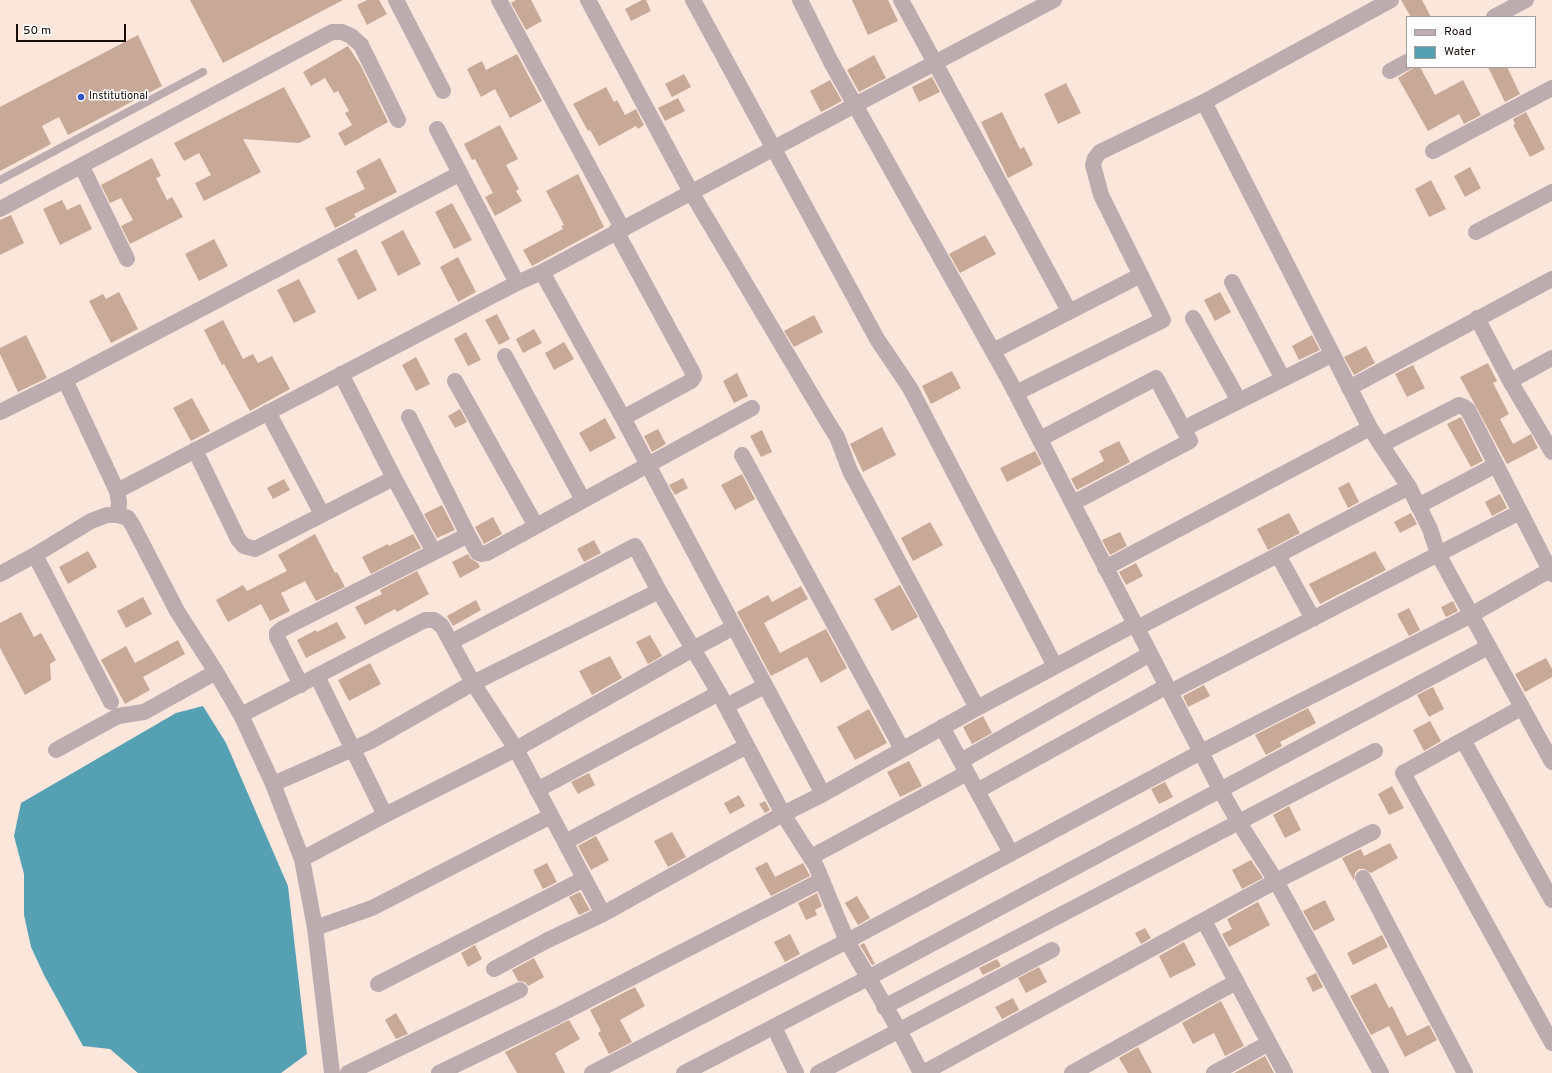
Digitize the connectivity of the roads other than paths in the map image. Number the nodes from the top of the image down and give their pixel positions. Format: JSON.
{"nodes":[{"id":1,"x":396,"y":0,"type":"edge"},
{"id":2,"x":499,"y":0,"type":"edge"},
{"id":3,"x":588,"y":0,"type":"edge"},
{"id":4,"x":693,"y":0,"type":"edge"},
{"id":5,"x":800,"y":0,"type":"edge"},
{"id":6,"x":901,"y":0,"type":"edge"},
{"id":7,"x":1054,"y":0,"type":"edge"},
{"id":8,"x":1391,"y":0,"type":"edge"},
{"id":9,"x":1526,"y":0,"type":"edge"},
{"id":10,"x":1496,"y":16,"type":"edge"},
{"id":11,"x":935,"y":62,"type":"junction"},
{"id":12,"x":1406,"y":63,"type":"edge"},
{"id":13,"x":1390,"y":71,"type":"dead end"},
{"id":14,"x":203,"y":72,"type":"dead end"},
{"id":15,"x":1552,"y":88,"type":"edge"},
{"id":16,"x":443,"y":91,"type":"dead end"},
{"id":17,"x":1204,"y":102,"type":"junction"},
{"id":18,"x":854,"y":105,"type":"junction"},
{"id":19,"x":398,"y":120,"type":"dead end"},
{"id":20,"x":437,"y":129,"type":"dead end"},
{"id":21,"x":773,"y":148,"type":"junction"},
{"id":22,"x":1433,"y":151,"type":"dead end"},
{"id":23,"x":82,"y":166,"type":"junction"},
{"id":24,"x":459,"y":174,"type":"junction"},
{"id":25,"x":0,"y":180,"type":"edge"},
{"id":26,"x":691,"y":192,"type":"junction"},
{"id":27,"x":1552,"y":192,"type":"edge"},
{"id":28,"x":0,"y":209,"type":"edge"},
{"id":29,"x":619,"y":230,"type":"junction"},
{"id":30,"x":1476,"y":232,"type":"dead end"},
{"id":31,"x":127,"y":259,"type":"dead end"},
{"id":32,"x":542,"y":272,"type":"junction"},
{"id":33,"x":1141,"y":275,"type":"junction"},
{"id":34,"x":1552,"y":279,"type":"edge"},
{"id":35,"x":1232,"y":282,"type":"dead end"},
{"id":36,"x":517,"y":283,"type":"junction"},
{"id":37,"x":1069,"y":312,"type":"junction"},
{"id":38,"x":1193,"y":318,"type":"dead end"},
{"id":39,"x":1477,"y":318,"type":"junction"},
{"id":40,"x":993,"y":350,"type":"junction"},
{"id":41,"x":1331,"y":355,"type":"junction"},
{"id":42,"x":505,"y":356,"type":"dead end"},
{"id":43,"x":1552,"y":358,"type":"edge"},
{"id":44,"x":341,"y":374,"type":"junction"},
{"id":45,"x":1283,"y":379,"type":"junction"},
{"id":46,"x":65,"y":380,"type":"junction"},
{"id":47,"x":455,"y":381,"type":"dead end"},
{"id":48,"x":1510,"y":381,"type":"junction"},
{"id":49,"x":1349,"y":388,"type":"junction"},
{"id":50,"x":1016,"y":393,"type":"junction"},
{"id":51,"x":1239,"y":401,"type":"junction"},
{"id":52,"x":752,"y":408,"type":"dead end"},
{"id":53,"x":0,"y":412,"type":"edge"},
{"id":54,"x":268,"y":412,"type":"junction"},
{"id":55,"x":409,"y":417,"type":"dead end"},
{"id":56,"x":623,"y":418,"type":"junction"},
{"id":57,"x":1370,"y":428,"type":"junction"},
{"id":58,"x":1183,"y":429,"type":"junction"},
{"id":59,"x":1040,"y":439,"type":"junction"},
{"id":60,"x":1381,"y":445,"type":"junction"},
{"id":61,"x":195,"y":450,"type":"junction"},
{"id":62,"x":1552,"y":452,"type":"edge"},
{"id":63,"x":742,"y":455,"type":"dead end"},
{"id":64,"x":1496,"y":465,"type":"junction"},
{"id":65,"x":647,"y":466,"type":"junction"},
{"id":66,"x":394,"y":478,"type":"junction"},
{"id":67,"x":1409,"y":487,"type":"junction"},
{"id":68,"x":117,"y":490,"type":"junction"},
{"id":69,"x":583,"y":500,"type":"junction"},
{"id":70,"x":1073,"y":503,"type":"junction"},
{"id":71,"x":1418,"y":506,"type":"junction"},
{"id":72,"x":1520,"y":512,"type":"junction"},
{"id":73,"x":322,"y":514,"type":"junction"},
{"id":74,"x":118,"y":515,"type":"junction"},
{"id":75,"x":536,"y":526,"type":"junction"},
{"id":76,"x":468,"y":535,"type":"junction"},
{"id":77,"x":434,"y":552,"type":"junction"},
{"id":78,"x":1438,"y":554,"type":"junction"},
{"id":79,"x":35,"y":555,"type":"junction"},
{"id":80,"x":1278,"y":555,"type":"junction"},
{"id":81,"x":1105,"y":568,"type":"junction"},
{"id":82,"x":1551,"y":572,"type":"edge"},
{"id":83,"x":0,"y":574,"type":"edge"},
{"id":84,"x":659,"y":590,"type":"junction"},
{"id":85,"x":1471,"y":615,"type":"junction"},
{"id":86,"x":1313,"y":619,"type":"junction"},
{"id":87,"x":1136,"y":626,"type":"junction"},
{"id":88,"x":734,"y":627,"type":"junction"},
{"id":89,"x":450,"y":642,"type":"junction"},
{"id":90,"x":1488,"y":647,"type":"junction"},
{"id":91,"x":693,"y":649,"type":"junction"},
{"id":92,"x":1150,"y":654,"type":"junction"},
{"id":93,"x":1055,"y":666,"type":"junction"},
{"id":94,"x":216,"y":672,"type":"junction"},
{"id":95,"x":317,"y":676,"type":"junction"},
{"id":96,"x":474,"y":683,"type":"junction"},
{"id":97,"x":301,"y":685,"type":"junction"},
{"id":98,"x":765,"y":686,"type":"junction"},
{"id":99,"x":1169,"y":689,"type":"junction"},
{"id":100,"x":722,"y":700,"type":"junction"},
{"id":101,"x":111,"y":702,"type":"dead end"},
{"id":102,"x":977,"y":708,"type":"junction"},
{"id":103,"x":1521,"y":708,"type":"junction"},
{"id":104,"x":241,"y":715,"type":"junction"},
{"id":105,"x":942,"y":727,"type":"junction"},
{"id":106,"x":1463,"y":740,"type":"junction"},
{"id":107,"x":747,"y":746,"type":"junction"},
{"id":108,"x":516,"y":749,"type":"junction"},
{"id":109,"x":902,"y":749,"type":"junction"},
{"id":110,"x":56,"y":750,"type":"dead end"},
{"id":111,"x":353,"y":750,"type":"junction"},
{"id":112,"x":1375,"y":751,"type":"dead end"},
{"id":113,"x":1201,"y":752,"type":"junction"},
{"id":114,"x":1552,"y":762,"type":"edge"},
{"id":115,"x":964,"y":767,"type":"junction"},
{"id":116,"x":273,"y":784,"type":"junction"},
{"id":117,"x":537,"y":790,"type":"junction"},
{"id":118,"x":977,"y":791,"type":"junction"},
{"id":119,"x":1221,"y":791,"type":"junction"},
{"id":120,"x":823,"y":794,"type":"junction"},
{"id":121,"x":783,"y":814,"type":"junction"},
{"id":122,"x":385,"y":815,"type":"junction"},
{"id":123,"x":551,"y":816,"type":"junction"},
{"id":124,"x":1238,"y":821,"type":"junction"},
{"id":125,"x":1373,"y":832,"type":"dead end"},
{"id":126,"x":565,"y":842,"type":"junction"},
{"id":127,"x":1011,"y":853,"type":"junction"},
{"id":128,"x":811,"y":857,"type":"junction"},
{"id":129,"x":302,"y":859,"type":"junction"},
{"id":130,"x":1363,"y":878,"type":"dead end"},
{"id":131,"x":584,"y":879,"type":"junction"},
{"id":132,"x":822,"y":880,"type":"junction"},
{"id":133,"x":1276,"y":881,"type":"junction"},
{"id":134,"x":1552,"y":900,"type":"edge"},
{"id":135,"x":603,"y":914,"type":"junction"},
{"id":136,"x":1204,"y":921,"type":"junction"},
{"id":137,"x":315,"y":928,"type":"junction"},
{"id":138,"x":847,"y":941,"type":"junction"},
{"id":139,"x":1052,"y":950,"type":"dead end"},
{"id":140,"x":494,"y":969,"type":"dead end"},
{"id":141,"x":868,"y":978,"type":"junction"},
{"id":142,"x":1236,"y":982,"type":"junction"},
{"id":143,"x":378,"y":984,"type":"dead end"},
{"id":144,"x":520,"y":990,"type":"dead end"},
{"id":145,"x":884,"y":1007,"type":"junction"},
{"id":146,"x":774,"y":1027,"type":"junction"},
{"id":147,"x":898,"y":1030,"type":"junction"},
{"id":148,"x":1269,"y":1043,"type":"junction"},
{"id":149,"x":1552,"y":1043,"type":"edge"},
{"id":150,"x":332,"y":1073,"type":"edge"},
{"id":151,"x":348,"y":1073,"type":"edge"},
{"id":152,"x":439,"y":1073,"type":"edge"},
{"id":153,"x":592,"y":1073,"type":"edge"},
{"id":154,"x":684,"y":1073,"type":"edge"},
{"id":155,"x":796,"y":1073,"type":"edge"},
{"id":156,"x":818,"y":1073,"type":"edge"},
{"id":157,"x":922,"y":1073,"type":"edge"},
{"id":158,"x":1072,"y":1073,"type":"edge"},
{"id":159,"x":1214,"y":1073,"type":"edge"},
{"id":160,"x":1284,"y":1073,"type":"edge"},
{"id":161,"x":1381,"y":1073,"type":"edge"},
{"id":162,"x":1465,"y":1073,"type":"edge"}],
"edges":[{"from":1,"to":16,"type":"street"},
{"from":2,"to":29,"type":"street"},
{"from":3,"to":26,"type":"street"},
{"from":4,"to":21,"type":"street"},
{"from":5,"to":18,"type":"street"},
{"from":6,"to":11,"type":"street"},
{"from":7,"to":11,"type":"street"},
{"from":8,"to":17,"type":"street"},
{"from":9,"to":10,"type":"street"},
{"from":11,"to":18,"type":"street"},
{"from":11,"to":37,"type":"street"},
{"from":12,"to":13,"type":"street"},
{"from":14,"to":25,"type":"lane"},
{"from":15,"to":22,"type":"street"},
{"from":17,"to":33,"type":"street"},
{"from":17,"to":41,"type":"street"},
{"from":18,"to":21,"type":"street"},
{"from":18,"to":40,"type":"street"},
{"from":19,"to":23,"type":"street"},
{"from":20,"to":24,"type":"street"},
{"from":21,"to":26,"type":"street"},
{"from":21,"to":93,"type":"street"},
{"from":23,"to":28,"type":"street"},
{"from":23,"to":31,"type":"street"},
{"from":24,"to":36,"type":"street"},
{"from":24,"to":46,"type":"street"},
{"from":26,"to":29,"type":"street"},
{"from":26,"to":102,"type":"street"},
{"from":27,"to":30,"type":"street"},
{"from":29,"to":32,"type":"street"},
{"from":29,"to":56,"type":"street"},
{"from":32,"to":36,"type":"street"},
{"from":32,"to":56,"type":"street"},
{"from":33,"to":37,"type":"street"},
{"from":33,"to":50,"type":"street"},
{"from":34,"to":39,"type":"street"},
{"from":35,"to":45,"type":"street"},
{"from":36,"to":44,"type":"street"},
{"from":37,"to":40,"type":"street"},
{"from":38,"to":51,"type":"street"},
{"from":39,"to":48,"type":"street"},
{"from":39,"to":49,"type":"street"},
{"from":40,"to":50,"type":"street"},
{"from":41,"to":45,"type":"street"},
{"from":41,"to":49,"type":"street"},
{"from":42,"to":69,"type":"street"},
{"from":43,"to":48,"type":"street"},
{"from":44,"to":54,"type":"street"},
{"from":44,"to":66,"type":"street"},
{"from":45,"to":51,"type":"street"},
{"from":46,"to":53,"type":"street"},
{"from":46,"to":68,"type":"street"},
{"from":47,"to":75,"type":"street"},
{"from":48,"to":62,"type":"street"},
{"from":49,"to":57,"type":"street"},
{"from":50,"to":59,"type":"street"},
{"from":51,"to":58,"type":"street"},
{"from":52,"to":65,"type":"street"},
{"from":54,"to":61,"type":"street"},
{"from":54,"to":73,"type":"street"},
{"from":55,"to":76,"type":"street"},
{"from":56,"to":65,"type":"street"},
{"from":57,"to":60,"type":"street"},
{"from":57,"to":81,"type":"street"},
{"from":58,"to":59,"type":"street"},
{"from":58,"to":70,"type":"street"},
{"from":59,"to":70,"type":"street"},
{"from":60,"to":64,"type":"street"},
{"from":60,"to":67,"type":"street"},
{"from":61,"to":68,"type":"street"},
{"from":61,"to":73,"type":"street"},
{"from":63,"to":109,"type":"street"},
{"from":64,"to":71,"type":"street"},
{"from":64,"to":72,"type":"street"},
{"from":65,"to":69,"type":"street"},
{"from":65,"to":88,"type":"street"},
{"from":66,"to":73,"type":"street"},
{"from":66,"to":77,"type":"street"},
{"from":67,"to":71,"type":"street"},
{"from":67,"to":80,"type":"street"},
{"from":68,"to":74,"type":"street"},
{"from":69,"to":75,"type":"street"},
{"from":70,"to":81,"type":"street"},
{"from":71,"to":78,"type":"street"},
{"from":72,"to":78,"type":"street"},
{"from":72,"to":82,"type":"street"},
{"from":74,"to":79,"type":"street"},
{"from":74,"to":94,"type":"street"},
{"from":75,"to":76,"type":"street"},
{"from":76,"to":77,"type":"street"},
{"from":77,"to":97,"type":"street"},
{"from":78,"to":85,"type":"street"},
{"from":78,"to":86,"type":"street"},
{"from":79,"to":83,"type":"street"},
{"from":79,"to":101,"type":"street"},
{"from":80,"to":86,"type":"street"},
{"from":80,"to":87,"type":"street"},
{"from":81,"to":87,"type":"street"},
{"from":82,"to":85,"type":"street"},
{"from":84,"to":89,"type":"street"},
{"from":84,"to":91,"type":"street"},
{"from":84,"to":96,"type":"street"},
{"from":85,"to":90,"type":"street"},
{"from":85,"to":113,"type":"street"},
{"from":86,"to":99,"type":"street"},
{"from":87,"to":92,"type":"street"},
{"from":87,"to":93,"type":"street"},
{"from":88,"to":91,"type":"street"},
{"from":88,"to":98,"type":"street"},
{"from":89,"to":95,"type":"street"},
{"from":89,"to":96,"type":"street"},
{"from":90,"to":103,"type":"street"},
{"from":90,"to":119,"type":"street"},
{"from":91,"to":100,"type":"street"},
{"from":91,"to":108,"type":"street"},
{"from":92,"to":99,"type":"street"},
{"from":92,"to":115,"type":"street"},
{"from":93,"to":102,"type":"street"},
{"from":94,"to":104,"type":"street"},
{"from":94,"to":110,"type":"street"},
{"from":95,"to":97,"type":"street"},
{"from":95,"to":111,"type":"street"},
{"from":96,"to":108,"type":"street"},
{"from":96,"to":111,"type":"street"},
{"from":97,"to":104,"type":"street"},
{"from":98,"to":100,"type":"street"},
{"from":98,"to":120,"type":"street"},
{"from":99,"to":113,"type":"street"},
{"from":99,"to":118,"type":"street"},
{"from":100,"to":107,"type":"street"},
{"from":100,"to":117,"type":"street"},
{"from":102,"to":105,"type":"street"},
{"from":103,"to":106,"type":"street"},
{"from":103,"to":114,"type":"street"},
{"from":104,"to":116,"type":"street"},
{"from":105,"to":109,"type":"street"},
{"from":105,"to":115,"type":"street"},
{"from":106,"to":134,"type":"street"},
{"from":106,"to":149,"type":"street"},
{"from":107,"to":121,"type":"street"},
{"from":107,"to":126,"type":"street"},
{"from":108,"to":117,"type":"street"},
{"from":108,"to":122,"type":"street"},
{"from":109,"to":120,"type":"street"},
{"from":111,"to":116,"type":"street"},
{"from":111,"to":122,"type":"street"},
{"from":112,"to":124,"type":"street"},
{"from":113,"to":119,"type":"street"},
{"from":113,"to":127,"type":"street"},
{"from":115,"to":118,"type":"street"},
{"from":115,"to":128,"type":"street"},
{"from":116,"to":129,"type":"street"},
{"from":117,"to":123,"type":"street"},
{"from":118,"to":127,"type":"street"},
{"from":119,"to":124,"type":"street"},
{"from":119,"to":141,"type":"street"},
{"from":120,"to":121,"type":"street"},
{"from":121,"to":128,"type":"street"},
{"from":121,"to":135,"type":"street"},
{"from":122,"to":129,"type":"street"},
{"from":123,"to":126,"type":"street"},
{"from":123,"to":137,"type":"street"},
{"from":124,"to":133,"type":"street"},
{"from":124,"to":145,"type":"street"},
{"from":125,"to":133,"type":"street"},
{"from":126,"to":131,"type":"street"},
{"from":127,"to":138,"type":"street"},
{"from":128,"to":132,"type":"street"},
{"from":129,"to":137,"type":"street"},
{"from":130,"to":162,"type":"street"},
{"from":131,"to":135,"type":"street"},
{"from":131,"to":143,"type":"street"},
{"from":132,"to":138,"type":"street"},
{"from":132,"to":152,"type":"street"},
{"from":133,"to":136,"type":"street"},
{"from":133,"to":161,"type":"street"},
{"from":135,"to":140,"type":"street"},
{"from":136,"to":142,"type":"street"},
{"from":136,"to":157,"type":"street"},
{"from":137,"to":150,"type":"street"},
{"from":138,"to":141,"type":"street"},
{"from":138,"to":153,"type":"street"},
{"from":139,"to":147,"type":"street"},
{"from":141,"to":145,"type":"street"},
{"from":141,"to":146,"type":"street"},
{"from":142,"to":148,"type":"street"},
{"from":142,"to":158,"type":"street"},
{"from":144,"to":151,"type":"street"},
{"from":145,"to":147,"type":"street"},
{"from":146,"to":154,"type":"street"},
{"from":146,"to":155,"type":"street"},
{"from":147,"to":156,"type":"street"},
{"from":147,"to":157,"type":"street"},
{"from":148,"to":159,"type":"street"},
{"from":148,"to":160,"type":"street"}]}
